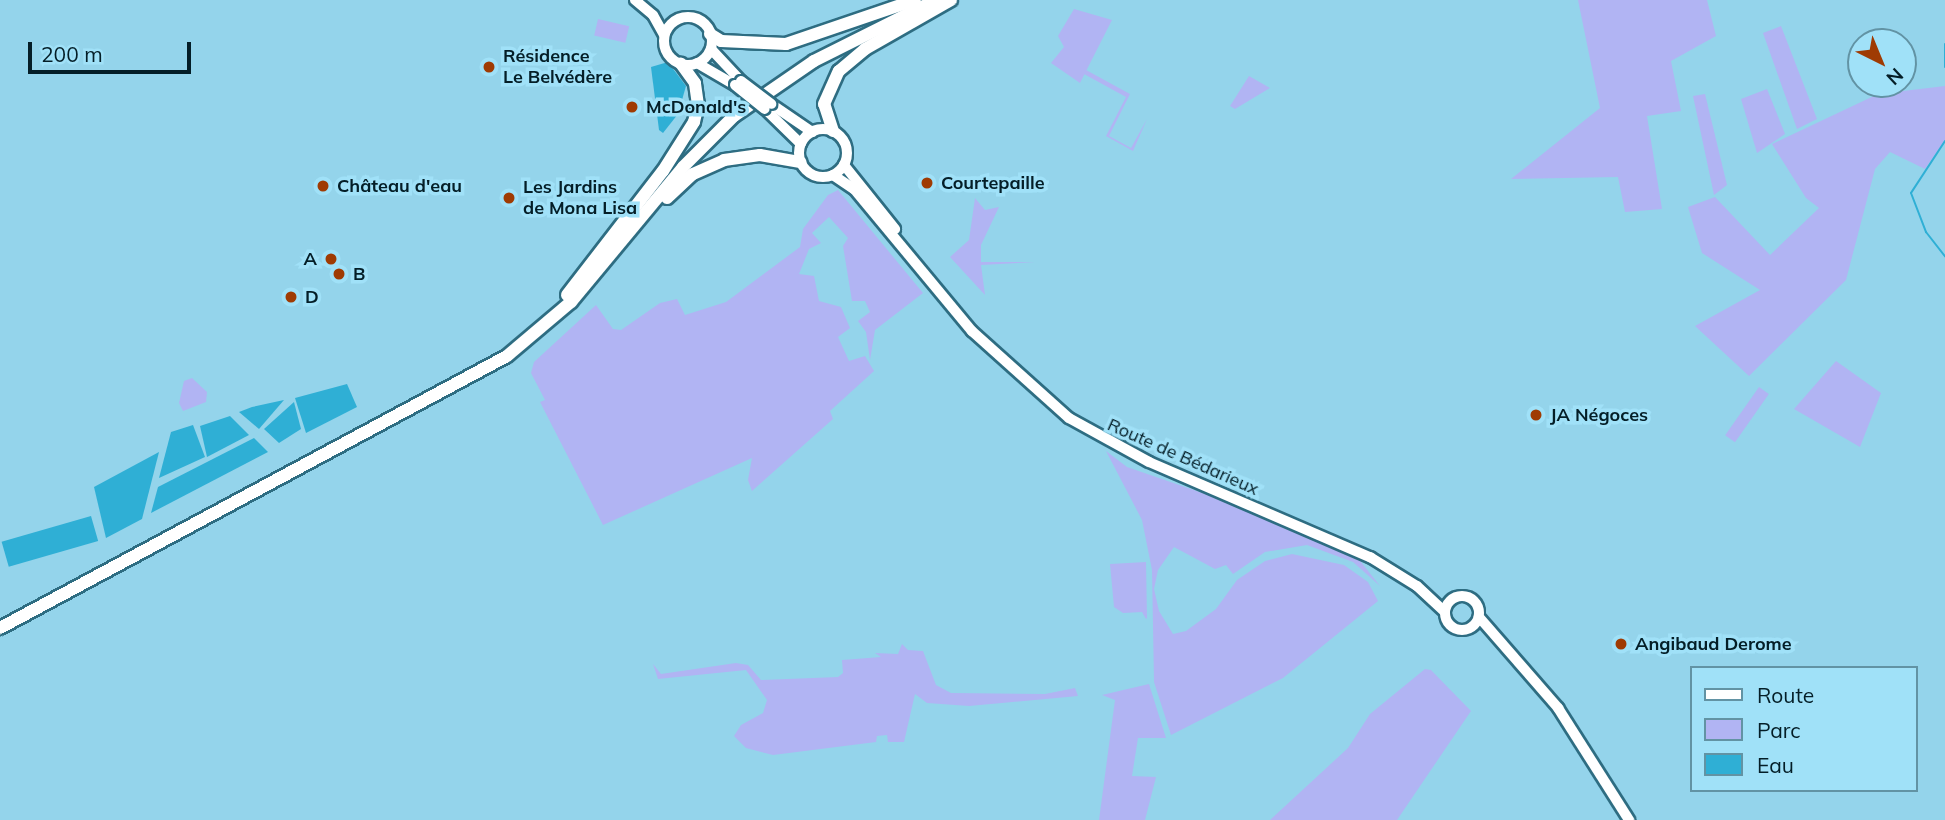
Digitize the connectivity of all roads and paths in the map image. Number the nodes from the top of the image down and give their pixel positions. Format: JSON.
{"nodes":[{"id":1,"x":635,"y":0,"type":"edge"},
{"id":2,"x":641,"y":0,"type":"edge"},
{"id":3,"x":916,"y":0,"type":"edge"},
{"id":4,"x":936,"y":0,"type":"edge"},
{"id":5,"x":951,"y":0,"type":"edge"},
{"id":6,"x":675,"y":21,"type":"junction"},
{"id":7,"x":710,"y":34,"type":"junction"},
{"id":8,"x":664,"y":35,"type":"junction"},
{"id":9,"x":711,"y":49,"type":"junction"},
{"id":10,"x":697,"y":63,"type":"junction"},
{"id":11,"x":681,"y":64,"type":"junction"},
{"id":12,"x":738,"y":83,"type":"junction"},
{"id":13,"x":768,"y":106,"type":"junction"},
{"id":14,"x":833,"y":131,"type":"junction"},
{"id":15,"x":812,"y":132,"type":"junction"},
{"id":16,"x":801,"y":144,"type":"junction"},
{"id":17,"x":800,"y":162,"type":"junction"},
{"id":18,"x":844,"y":165,"type":"junction"},
{"id":19,"x":833,"y":175,"type":"junction"},
{"id":20,"x":909,"y":254,"type":"junction"},
{"id":21,"x":566,"y":295,"type":"junction"},
{"id":22,"x":385,"y":424,"type":"junction"},
{"id":23,"x":1417,"y":586,"type":"junction"},
{"id":24,"x":1452,"y":600,"type":"junction"},
{"id":25,"x":1446,"y":612,"type":"junction"},
{"id":26,"x":1479,"y":617,"type":"junction"},
{"id":27,"x":0,"y":618,"type":"edge"},
{"id":28,"x":0,"y":628,"type":"edge"},
{"id":29,"x":1471,"y":628,"type":"junction"},
{"id":30,"x":1507,"y":650,"type":"junction"},
{"id":31,"x":1629,"y":820,"type":"edge"}],
"edges":[{"from":1,"to":8,"type":"main road"},
{"from":2,"to":6,"type":"main road"},
{"from":3,"to":7,"type":"highway"},
{"from":3,"to":21,"type":"highway"},
{"from":4,"to":22,"type":"highway"},
{"from":5,"to":14,"type":"highway"},
{"from":6,"to":7,"type":"main road"},
{"from":6,"to":8,"type":"main road"},
{"from":7,"to":9,"type":"main road"},
{"from":8,"to":11,"type":"main road"},
{"from":9,"to":10,"type":"main road"},
{"from":9,"to":12,"type":"main road"},
{"from":10,"to":11,"type":"main road"},
{"from":10,"to":12,"type":"main road"},
{"from":11,"to":21,"type":"highway"},
{"from":12,"to":13,"type":"main road","bridge":true},
{"from":13,"to":15,"type":"main road"},
{"from":13,"to":16,"type":"main road"},
{"from":14,"to":15,"type":"main road"},
{"from":14,"to":18,"type":"main road"},
{"from":15,"to":16,"type":"main road"},
{"from":16,"to":17,"type":"main road"},
{"from":17,"to":19,"type":"main road"},
{"from":17,"to":22,"type":"highway"},
{"from":18,"to":19,"type":"main road"},
{"from":18,"to":20,"type":"main road","name":"Route de Bédarieux"},
{"from":19,"to":20,"type":"main road","name":"Route de Bédarieux"},
{"from":20,"to":23,"type":"main road","name":"Route de Bédarieux"},
{"from":21,"to":27,"type":"highway"},
{"from":22,"to":28,"type":"highway"},
{"from":23,"to":24,"type":"main road","name":"Route de Bédarieux"},
{"from":23,"to":25,"type":"main road","name":"Route de Bédarieux"},
{"from":24,"to":25,"type":"main road"},
{"from":24,"to":26,"type":"main road"},
{"from":25,"to":29,"type":"main road"},
{"from":26,"to":29,"type":"main road"},
{"from":26,"to":30,"type":"main road"},
{"from":29,"to":30,"type":"main road"},
{"from":30,"to":31,"type":"main road"}]}
